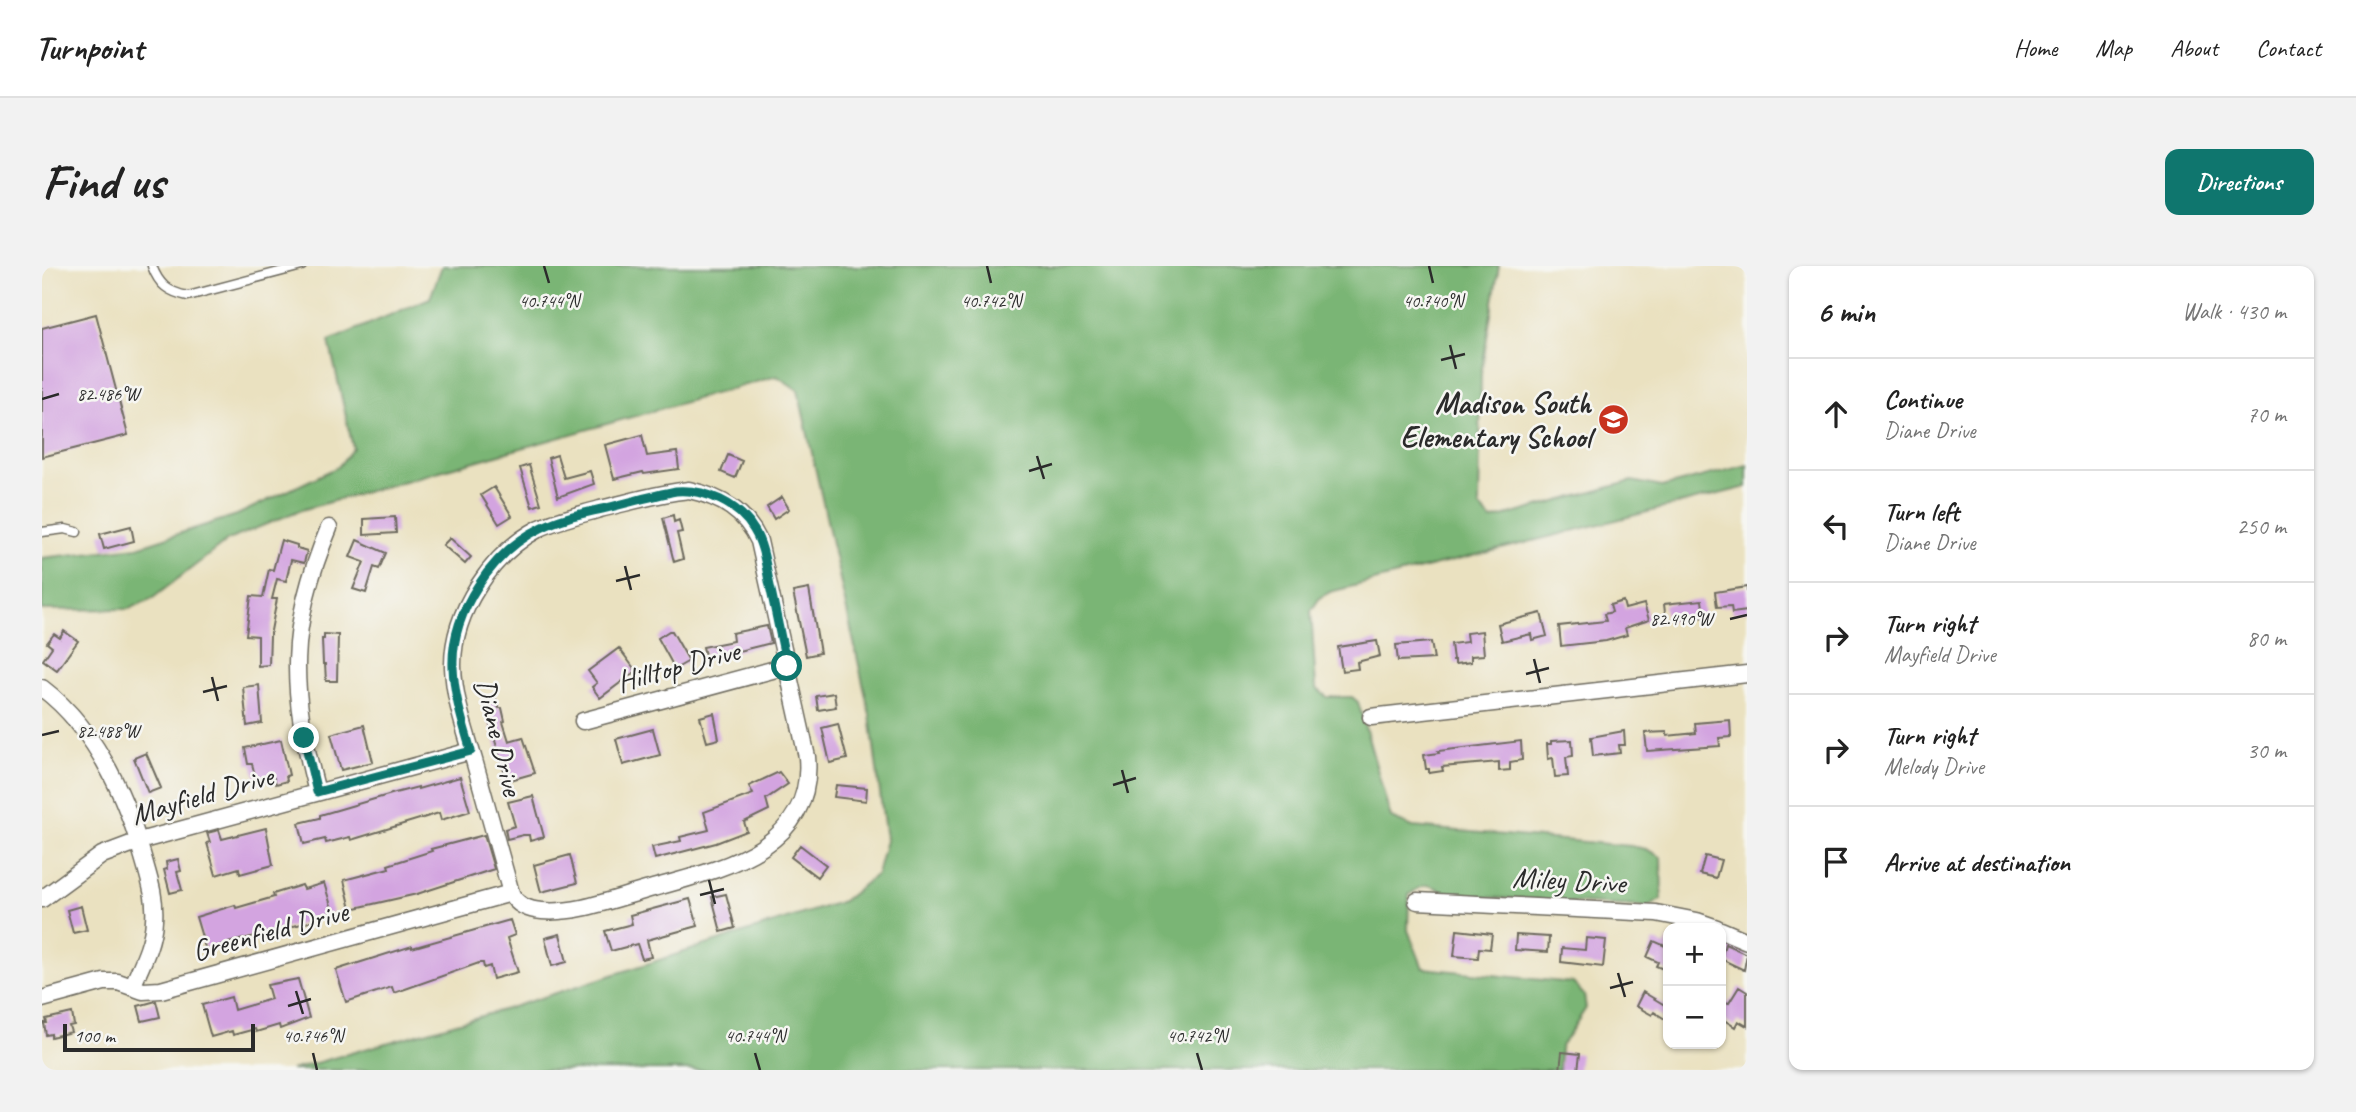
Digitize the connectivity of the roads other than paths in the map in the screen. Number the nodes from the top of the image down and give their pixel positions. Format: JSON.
{"nodes":[{"id":1,"x":152,"y":266,"type":"edge"},
{"id":2,"x":302,"y":266,"type":"edge"},
{"id":3,"x":329,"y":528,"type":"dead end"},
{"id":4,"x":42,"y":532,"type":"edge"},
{"id":5,"x":77,"y":532,"type":"dead end"},
{"id":6,"x":787,"y":666,"type":"junction"},
{"id":7,"x":1747,"y":674,"type":"edge"},
{"id":8,"x":42,"y":688,"type":"edge"},
{"id":9,"x":1371,"y":718,"type":"dead end"},
{"id":10,"x":583,"y":721,"type":"dead end"},
{"id":11,"x":471,"y":751,"type":"junction"},
{"id":12,"x":317,"y":792,"type":"junction"},
{"id":13,"x":138,"y":841,"type":"junction"},
{"id":14,"x":511,"y":893,"type":"junction"},
{"id":15,"x":42,"y":899,"type":"edge"},
{"id":16,"x":1417,"y":901,"type":"dead end"},
{"id":17,"x":1702,"y":923,"type":"edge"},
{"id":18,"x":1726,"y":932,"type":"edge"},
{"id":19,"x":1747,"y":941,"type":"edge"},
{"id":20,"x":132,"y":987,"type":"junction"},
{"id":21,"x":42,"y":999,"type":"edge"}],
"edges":[{"from":1,"to":2,"type":"lane"},
{"from":3,"to":12,"type":"street"},
{"from":4,"to":5,"type":"lane"},
{"from":6,"to":10,"type":"street","name":"Hilltop Drive"},
{"from":6,"to":11,"type":"street","name":"Diane Drive"},
{"from":6,"to":14,"type":"street","name":"Diane Drive"},
{"from":7,"to":9,"type":"street"},
{"from":8,"to":13,"type":"street"},
{"from":11,"to":12,"type":"street","name":"Mayfield Drive"},
{"from":11,"to":14,"type":"street","name":"Diane Drive"},
{"from":12,"to":13,"type":"street","name":"Mayfield Drive"},
{"from":13,"to":15,"type":"street","name":"Mayfield Drive"},
{"from":13,"to":20,"type":"street"},
{"from":14,"to":20,"type":"street","name":"Greenfield Drive"},
{"from":16,"to":17,"type":"street","name":"Miley Drive"},
{"from":18,"to":19,"type":"street","name":"Miley Drive"},
{"from":20,"to":21,"type":"street","name":"Greenfield Drive"}]}
